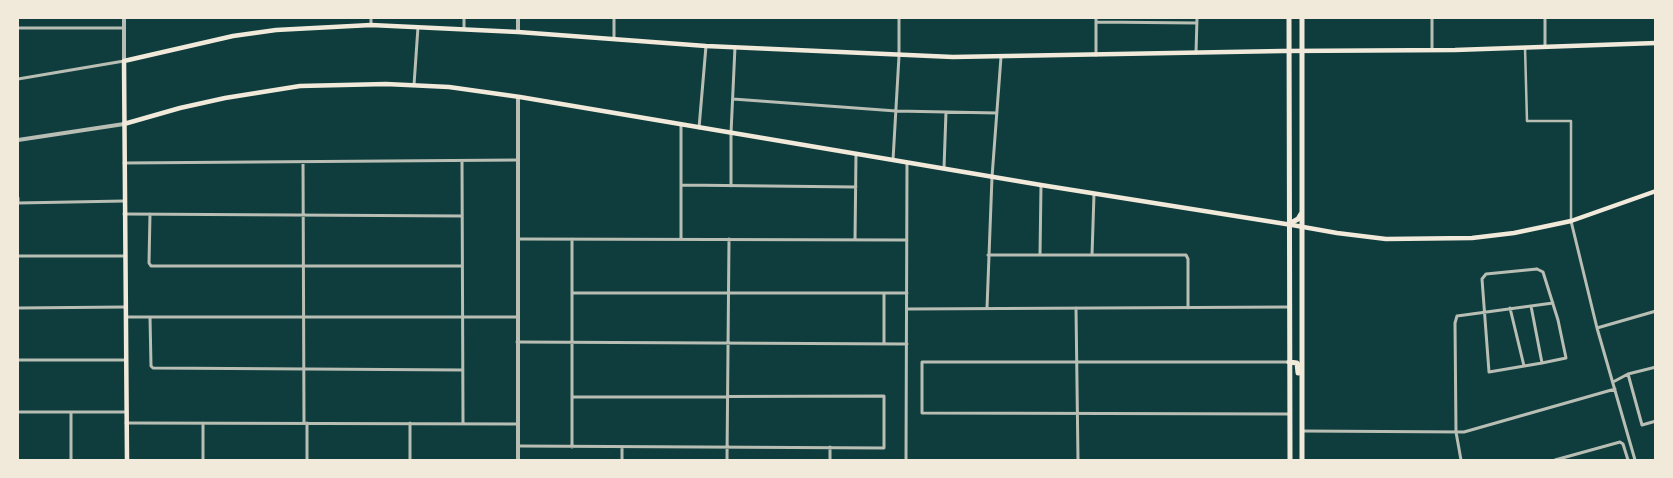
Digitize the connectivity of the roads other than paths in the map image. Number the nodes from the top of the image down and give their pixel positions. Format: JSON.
{"nodes":[{"id":1,"x":124,"y":18,"type":"edge"},
{"id":2,"x":371,"y":18,"type":"edge"},
{"id":3,"x":464,"y":18,"type":"edge"},
{"id":4,"x":518,"y":18,"type":"edge"},
{"id":5,"x":614,"y":18,"type":"edge"},
{"id":6,"x":900,"y":18,"type":"edge"},
{"id":7,"x":1197,"y":18,"type":"edge"},
{"id":8,"x":1289,"y":18,"type":"edge"},
{"id":9,"x":1302,"y":18,"type":"edge"},
{"id":10,"x":1432,"y":18,"type":"edge"},
{"id":11,"x":1545,"y":18,"type":"edge"},
{"id":12,"x":1096,"y":20,"type":"edge"},
{"id":13,"x":1197,"y":23,"type":"junction"},
{"id":14,"x":371,"y":25,"type":"junction"},
{"id":15,"x":418,"y":27,"type":"junction"},
{"id":16,"x":18,"y":28,"type":"edge"},
{"id":17,"x":124,"y":28,"type":"junction"},
{"id":18,"x":464,"y":29,"type":"junction"},
{"id":19,"x":518,"y":32,"type":"junction"},
{"id":20,"x":614,"y":39,"type":"junction"},
{"id":21,"x":1656,"y":43,"type":"edge"},
{"id":22,"x":706,"y":46,"type":"junction"},
{"id":23,"x":1545,"y":46,"type":"junction"},
{"id":24,"x":735,"y":47,"type":"junction"},
{"id":25,"x":1525,"y":47,"type":"junction"},
{"id":26,"x":1432,"y":50,"type":"junction"},
{"id":27,"x":1289,"y":51,"type":"junction"},
{"id":28,"x":1302,"y":51,"type":"junction"},
{"id":29,"x":1196,"y":53,"type":"junction"},
{"id":30,"x":1096,"y":55,"type":"junction"},
{"id":31,"x":899,"y":56,"type":"junction"},
{"id":32,"x":1002,"y":57,"type":"junction"},
{"id":33,"x":124,"y":61,"type":"junction"},
{"id":34,"x":18,"y":79,"type":"edge"},
{"id":35,"x":414,"y":85,"type":"junction"},
{"id":36,"x":518,"y":96,"type":"junction"},
{"id":37,"x":733,"y":99,"type":"junction"},
{"id":38,"x":896,"y":111,"type":"junction"},
{"id":39,"x":946,"y":112,"type":"junction"},
{"id":40,"x":997,"y":113,"type":"junction"},
{"id":41,"x":124,"y":124,"type":"junction"},
{"id":42,"x":681,"y":124,"type":"junction"},
{"id":43,"x":700,"y":128,"type":"junction"},
{"id":44,"x":731,"y":133,"type":"junction"},
{"id":45,"x":18,"y":140,"type":"edge"},
{"id":46,"x":856,"y":153,"type":"junction"},
{"id":47,"x":517,"y":160,"type":"junction"},
{"id":48,"x":893,"y":160,"type":"junction"},
{"id":49,"x":462,"y":161,"type":"junction"},
{"id":50,"x":303,"y":162,"type":"junction"},
{"id":51,"x":907,"y":162,"type":"junction"},
{"id":52,"x":124,"y":163,"type":"junction"},
{"id":53,"x":944,"y":168,"type":"junction"},
{"id":54,"x":992,"y":177,"type":"junction"},
{"id":55,"x":681,"y":185,"type":"junction"},
{"id":56,"x":1041,"y":185,"type":"junction"},
{"id":57,"x":731,"y":186,"type":"junction"},
{"id":58,"x":856,"y":187,"type":"junction"},
{"id":59,"x":1656,"y":191,"type":"edge"},
{"id":60,"x":1094,"y":194,"type":"junction"},
{"id":61,"x":18,"y":198,"type":"edge"},
{"id":62,"x":124,"y":201,"type":"junction"},
{"id":63,"x":18,"y":203,"type":"edge"},
{"id":64,"x":1302,"y":213,"type":"junction"},
{"id":65,"x":124,"y":214,"type":"junction"},
{"id":66,"x":150,"y":214,"type":"junction"},
{"id":67,"x":303,"y":215,"type":"junction"},
{"id":68,"x":462,"y":216,"type":"junction"},
{"id":69,"x":1571,"y":221,"type":"junction"},
{"id":70,"x":1289,"y":224,"type":"junction"},
{"id":71,"x":1302,"y":226,"type":"junction"},
{"id":72,"x":517,"y":239,"type":"junction"},
{"id":73,"x":572,"y":239,"type":"junction"},
{"id":74,"x":681,"y":239,"type":"junction"},
{"id":75,"x":730,"y":239,"type":"junction"},
{"id":76,"x":855,"y":240,"type":"junction"},
{"id":77,"x":907,"y":240,"type":"junction"},
{"id":78,"x":988,"y":255,"type":"junction"},
{"id":79,"x":1040,"y":255,"type":"junction"},
{"id":80,"x":1092,"y":255,"type":"junction"},
{"id":81,"x":18,"y":256,"type":"edge"},
{"id":82,"x":125,"y":256,"type":"junction"},
{"id":83,"x":303,"y":266,"type":"junction"},
{"id":84,"x":462,"y":266,"type":"junction"},
{"id":85,"x":572,"y":293,"type":"junction"},
{"id":86,"x":729,"y":293,"type":"junction"},
{"id":87,"x":907,"y":293,"type":"junction"},
{"id":88,"x":884,"y":294,"type":"junction"},
{"id":89,"x":1553,"y":303,"type":"junction"},
{"id":90,"x":1531,"y":306,"type":"junction"},
{"id":91,"x":125,"y":307,"type":"junction"},
{"id":92,"x":1289,"y":307,"type":"junction"},
{"id":93,"x":18,"y":308,"type":"edge"},
{"id":94,"x":907,"y":308,"type":"junction"},
{"id":95,"x":987,"y":308,"type":"junction"},
{"id":96,"x":1076,"y":308,"type":"junction"},
{"id":97,"x":1188,"y":308,"type":"junction"},
{"id":98,"x":1510,"y":308,"type":"junction"},
{"id":99,"x":1656,"y":311,"type":"edge"},
{"id":100,"x":1484,"y":312,"type":"junction"},
{"id":101,"x":125,"y":317,"type":"junction"},
{"id":102,"x":150,"y":317,"type":"junction"},
{"id":103,"x":518,"y":317,"type":"junction"},
{"id":104,"x":304,"y":318,"type":"junction"},
{"id":105,"x":463,"y":318,"type":"junction"},
{"id":106,"x":1597,"y":328,"type":"junction"},
{"id":107,"x":517,"y":342,"type":"junction"},
{"id":108,"x":572,"y":342,"type":"junction"},
{"id":109,"x":728,"y":343,"type":"junction"},
{"id":110,"x":884,"y":344,"type":"junction"},
{"id":111,"x":907,"y":344,"type":"junction"},
{"id":112,"x":18,"y":360,"type":"edge"},
{"id":113,"x":126,"y":360,"type":"junction"},
{"id":114,"x":1076,"y":362,"type":"junction"},
{"id":115,"x":1289,"y":362,"type":"junction"},
{"id":116,"x":1542,"y":363,"type":"junction"},
{"id":117,"x":1524,"y":366,"type":"junction"},
{"id":118,"x":1656,"y":367,"type":"edge"},
{"id":119,"x":304,"y":370,"type":"junction"},
{"id":120,"x":463,"y":370,"type":"junction"},
{"id":121,"x":1628,"y":374,"type":"junction"},
{"id":122,"x":1613,"y":382,"type":"junction"},
{"id":123,"x":1302,"y":388,"type":"junction"},
{"id":124,"x":1614,"y":389,"type":"junction"},
{"id":125,"x":572,"y":396,"type":"junction"},
{"id":126,"x":728,"y":396,"type":"junction"},
{"id":127,"x":18,"y":412,"type":"edge"},
{"id":128,"x":71,"y":412,"type":"junction"},
{"id":129,"x":126,"y":412,"type":"junction"},
{"id":130,"x":1077,"y":414,"type":"junction"},
{"id":131,"x":1289,"y":414,"type":"junction"},
{"id":132,"x":1656,"y":421,"type":"edge"},
{"id":133,"x":126,"y":423,"type":"junction"},
{"id":134,"x":203,"y":423,"type":"junction"},
{"id":135,"x":305,"y":423,"type":"junction"},
{"id":136,"x":410,"y":424,"type":"junction"},
{"id":137,"x":463,"y":424,"type":"junction"},
{"id":138,"x":518,"y":424,"type":"junction"},
{"id":139,"x":1302,"y":431,"type":"junction"},
{"id":140,"x":1456,"y":432,"type":"junction"},
{"id":141,"x":1629,"y":442,"type":"junction"},
{"id":142,"x":1623,"y":444,"type":"junction"},
{"id":143,"x":518,"y":446,"type":"junction"},
{"id":144,"x":572,"y":447,"type":"junction"},
{"id":145,"x":622,"y":447,"type":"junction"},
{"id":146,"x":728,"y":447,"type":"junction"},
{"id":147,"x":830,"y":447,"type":"junction"},
{"id":148,"x":71,"y":460,"type":"edge"},
{"id":149,"x":127,"y":460,"type":"edge"},
{"id":150,"x":203,"y":460,"type":"edge"},
{"id":151,"x":307,"y":460,"type":"edge"},
{"id":152,"x":410,"y":460,"type":"edge"},
{"id":153,"x":518,"y":460,"type":"edge"},
{"id":154,"x":622,"y":460,"type":"edge"},
{"id":155,"x":727,"y":460,"type":"edge"},
{"id":156,"x":830,"y":460,"type":"edge"},
{"id":157,"x":906,"y":460,"type":"edge"},
{"id":158,"x":1078,"y":460,"type":"edge"},
{"id":159,"x":1291,"y":460,"type":"edge"},
{"id":160,"x":1302,"y":460,"type":"edge"},
{"id":161,"x":1461,"y":460,"type":"edge"},
{"id":162,"x":1555,"y":460,"type":"edge"},
{"id":163,"x":1628,"y":460,"type":"edge"},
{"id":164,"x":1635,"y":460,"type":"edge"}],
"edges":[{"from":1,"to":17,"type":"street"},
{"from":2,"to":14,"type":"street"},
{"from":3,"to":18,"type":"street"},
{"from":4,"to":19,"type":"street"},
{"from":5,"to":20,"type":"street"},
{"from":6,"to":31,"type":"street"},
{"from":7,"to":13,"type":"street"},
{"from":8,"to":27,"type":"main road"},
{"from":9,"to":28,"type":"main road"},
{"from":10,"to":26,"type":"street"},
{"from":11,"to":23,"type":"street"},
{"from":12,"to":13,"type":"street"},
{"from":12,"to":30,"type":"street"},
{"from":13,"to":29,"type":"street"},
{"from":14,"to":15,"type":"main road"},
{"from":14,"to":33,"type":"main road"},
{"from":15,"to":18,"type":"main road"},
{"from":15,"to":35,"type":"street"},
{"from":16,"to":17,"type":"street"},
{"from":17,"to":33,"type":"street"},
{"from":18,"to":19,"type":"main road"},
{"from":19,"to":20,"type":"main road"},
{"from":20,"to":22,"type":"main road"},
{"from":21,"to":23,"type":"main road"},
{"from":22,"to":24,"type":"main road"},
{"from":22,"to":43,"type":"street"},
{"from":23,"to":25,"type":"main road"},
{"from":24,"to":31,"type":"main road"},
{"from":24,"to":37,"type":"street"},
{"from":25,"to":26,"type":"main road"},
{"from":25,"to":69,"type":"street"},
{"from":26,"to":28,"type":"main road"},
{"from":27,"to":28,"type":"main road"},
{"from":27,"to":29,"type":"main road"},
{"from":27,"to":70,"type":"main road"},
{"from":28,"to":64,"type":"main road"},
{"from":29,"to":30,"type":"main road"},
{"from":30,"to":32,"type":"main road"},
{"from":31,"to":32,"type":"main road"},
{"from":31,"to":38,"type":"street"},
{"from":32,"to":40,"type":"street"},
{"from":33,"to":34,"type":"street"},
{"from":33,"to":41,"type":"main road"},
{"from":35,"to":36,"type":"main road"},
{"from":35,"to":41,"type":"main road"},
{"from":36,"to":42,"type":"main road"},
{"from":36,"to":47,"type":"street"},
{"from":37,"to":38,"type":"street"},
{"from":37,"to":44,"type":"street"},
{"from":38,"to":39,"type":"street"},
{"from":38,"to":48,"type":"street"},
{"from":39,"to":40,"type":"street"},
{"from":39,"to":53,"type":"street"},
{"from":40,"to":54,"type":"street"},
{"from":41,"to":45,"type":"street"},
{"from":41,"to":52,"type":"main road"},
{"from":42,"to":43,"type":"main road"},
{"from":42,"to":55,"type":"street"},
{"from":43,"to":44,"type":"main road"},
{"from":44,"to":46,"type":"main road"},
{"from":44,"to":57,"type":"street"},
{"from":46,"to":48,"type":"main road"},
{"from":46,"to":58,"type":"street"},
{"from":47,"to":49,"type":"street"},
{"from":47,"to":72,"type":"street"},
{"from":48,"to":51,"type":"main road"},
{"from":49,"to":50,"type":"street"},
{"from":49,"to":68,"type":"street"},
{"from":50,"to":52,"type":"street"},
{"from":50,"to":67,"type":"street"},
{"from":51,"to":53,"type":"main road"},
{"from":51,"to":77,"type":"street"},
{"from":52,"to":62,"type":"main road"},
{"from":53,"to":54,"type":"main road"},
{"from":54,"to":56,"type":"main road"},
{"from":54,"to":78,"type":"street"},
{"from":55,"to":57,"type":"street"},
{"from":55,"to":74,"type":"street"},
{"from":56,"to":60,"type":"main road"},
{"from":56,"to":79,"type":"street"},
{"from":57,"to":58,"type":"street"},
{"from":58,"to":76,"type":"street"},
{"from":59,"to":69,"type":"main road"},
{"from":60,"to":70,"type":"main road"},
{"from":60,"to":80,"type":"street"},
{"from":61,"to":63,"type":"street"},
{"from":62,"to":63,"type":"street"},
{"from":62,"to":65,"type":"main road"},
{"from":64,"to":70,"type":"main road"},
{"from":64,"to":71,"type":"main road"},
{"from":65,"to":66,"type":"street"},
{"from":65,"to":82,"type":"main road"},
{"from":66,"to":67,"type":"street"},
{"from":66,"to":83,"type":"street"},
{"from":67,"to":68,"type":"street"},
{"from":67,"to":83,"type":"street"},
{"from":68,"to":84,"type":"street"},
{"from":69,"to":71,"type":"main road"},
{"from":69,"to":106,"type":"street"},
{"from":70,"to":71,"type":"main road"},
{"from":70,"to":92,"type":"main road"},
{"from":71,"to":123,"type":"main road"},
{"from":72,"to":73,"type":"street"},
{"from":72,"to":103,"type":"street"},
{"from":73,"to":74,"type":"street"},
{"from":73,"to":85,"type":"street"},
{"from":74,"to":75,"type":"street"},
{"from":75,"to":76,"type":"street"},
{"from":75,"to":86,"type":"street"},
{"from":76,"to":77,"type":"street"},
{"from":77,"to":87,"type":"street"},
{"from":78,"to":79,"type":"street"},
{"from":78,"to":95,"type":"street"},
{"from":79,"to":80,"type":"street"},
{"from":80,"to":97,"type":"street"},
{"from":81,"to":82,"type":"street"},
{"from":82,"to":91,"type":"main road"},
{"from":83,"to":84,"type":"street"},
{"from":83,"to":104,"type":"street"},
{"from":84,"to":105,"type":"street"},
{"from":85,"to":86,"type":"street"},
{"from":85,"to":108,"type":"street"},
{"from":86,"to":88,"type":"street"},
{"from":86,"to":109,"type":"street"},
{"from":87,"to":88,"type":"street"},
{"from":87,"to":94,"type":"street"},
{"from":88,"to":110,"type":"street"},
{"from":89,"to":90,"type":"street"},
{"from":89,"to":100,"type":"street"},
{"from":89,"to":116,"type":"street"},
{"from":90,"to":98,"type":"street"},
{"from":90,"to":116,"type":"street"},
{"from":91,"to":93,"type":"street"},
{"from":91,"to":101,"type":"main road"},
{"from":92,"to":97,"type":"street"},
{"from":92,"to":115,"type":"main road"},
{"from":94,"to":95,"type":"street"},
{"from":94,"to":111,"type":"street"},
{"from":95,"to":96,"type":"street"},
{"from":96,"to":97,"type":"street"},
{"from":96,"to":114,"type":"street"},
{"from":98,"to":100,"type":"street"},
{"from":98,"to":117,"type":"street"},
{"from":99,"to":106,"type":"street"},
{"from":100,"to":117,"type":"street"},
{"from":100,"to":140,"type":"street"},
{"from":101,"to":102,"type":"street"},
{"from":101,"to":113,"type":"main road"},
{"from":102,"to":104,"type":"street"},
{"from":102,"to":119,"type":"street"},
{"from":103,"to":105,"type":"street"},
{"from":103,"to":107,"type":"street"},
{"from":104,"to":105,"type":"street"},
{"from":104,"to":119,"type":"street"},
{"from":105,"to":120,"type":"street"},
{"from":106,"to":122,"type":"street"},
{"from":107,"to":108,"type":"street"},
{"from":107,"to":138,"type":"street"},
{"from":108,"to":109,"type":"street"},
{"from":108,"to":125,"type":"street"},
{"from":109,"to":110,"type":"street"},
{"from":109,"to":126,"type":"street"},
{"from":110,"to":111,"type":"street"},
{"from":111,"to":157,"type":"street"},
{"from":112,"to":113,"type":"street"},
{"from":113,"to":129,"type":"main road"},
{"from":114,"to":115,"type":"street"},
{"from":114,"to":130,"type":"street"},
{"from":114,"to":130,"type":"street"},
{"from":115,"to":123,"type":"main road"},
{"from":115,"to":131,"type":"main road"},
{"from":116,"to":117,"type":"street"},
{"from":118,"to":121,"type":"street"},
{"from":119,"to":120,"type":"street"},
{"from":119,"to":135,"type":"street"},
{"from":120,"to":137,"type":"street"},
{"from":121,"to":122,"type":"street"},
{"from":121,"to":132,"type":"street"},
{"from":122,"to":124,"type":"street"},
{"from":123,"to":139,"type":"main road"},
{"from":124,"to":140,"type":"street"},
{"from":124,"to":141,"type":"street"},
{"from":125,"to":126,"type":"street"},
{"from":125,"to":144,"type":"street"},
{"from":126,"to":146,"type":"street"},
{"from":126,"to":147,"type":"street"},
{"from":127,"to":128,"type":"street"},
{"from":128,"to":129,"type":"street"},
{"from":128,"to":148,"type":"street"},
{"from":129,"to":133,"type":"main road"},
{"from":130,"to":131,"type":"street"},
{"from":130,"to":158,"type":"street"},
{"from":131,"to":159,"type":"main road"},
{"from":133,"to":134,"type":"street"},
{"from":133,"to":149,"type":"main road"},
{"from":134,"to":135,"type":"street"},
{"from":134,"to":150,"type":"street"},
{"from":135,"to":136,"type":"street"},
{"from":135,"to":151,"type":"street"},
{"from":136,"to":137,"type":"street"},
{"from":136,"to":152,"type":"street"},
{"from":137,"to":138,"type":"street"},
{"from":138,"to":143,"type":"street"},
{"from":139,"to":140,"type":"street"},
{"from":139,"to":160,"type":"main road"},
{"from":140,"to":161,"type":"street"},
{"from":141,"to":142,"type":"street"},
{"from":141,"to":164,"type":"street"},
{"from":142,"to":162,"type":"street"},
{"from":142,"to":163,"type":"street"},
{"from":143,"to":144,"type":"street"},
{"from":143,"to":153,"type":"street"},
{"from":144,"to":145,"type":"street"},
{"from":145,"to":146,"type":"street"},
{"from":145,"to":154,"type":"street"},
{"from":146,"to":147,"type":"street"},
{"from":146,"to":155,"type":"street"},
{"from":147,"to":156,"type":"street"}]}
